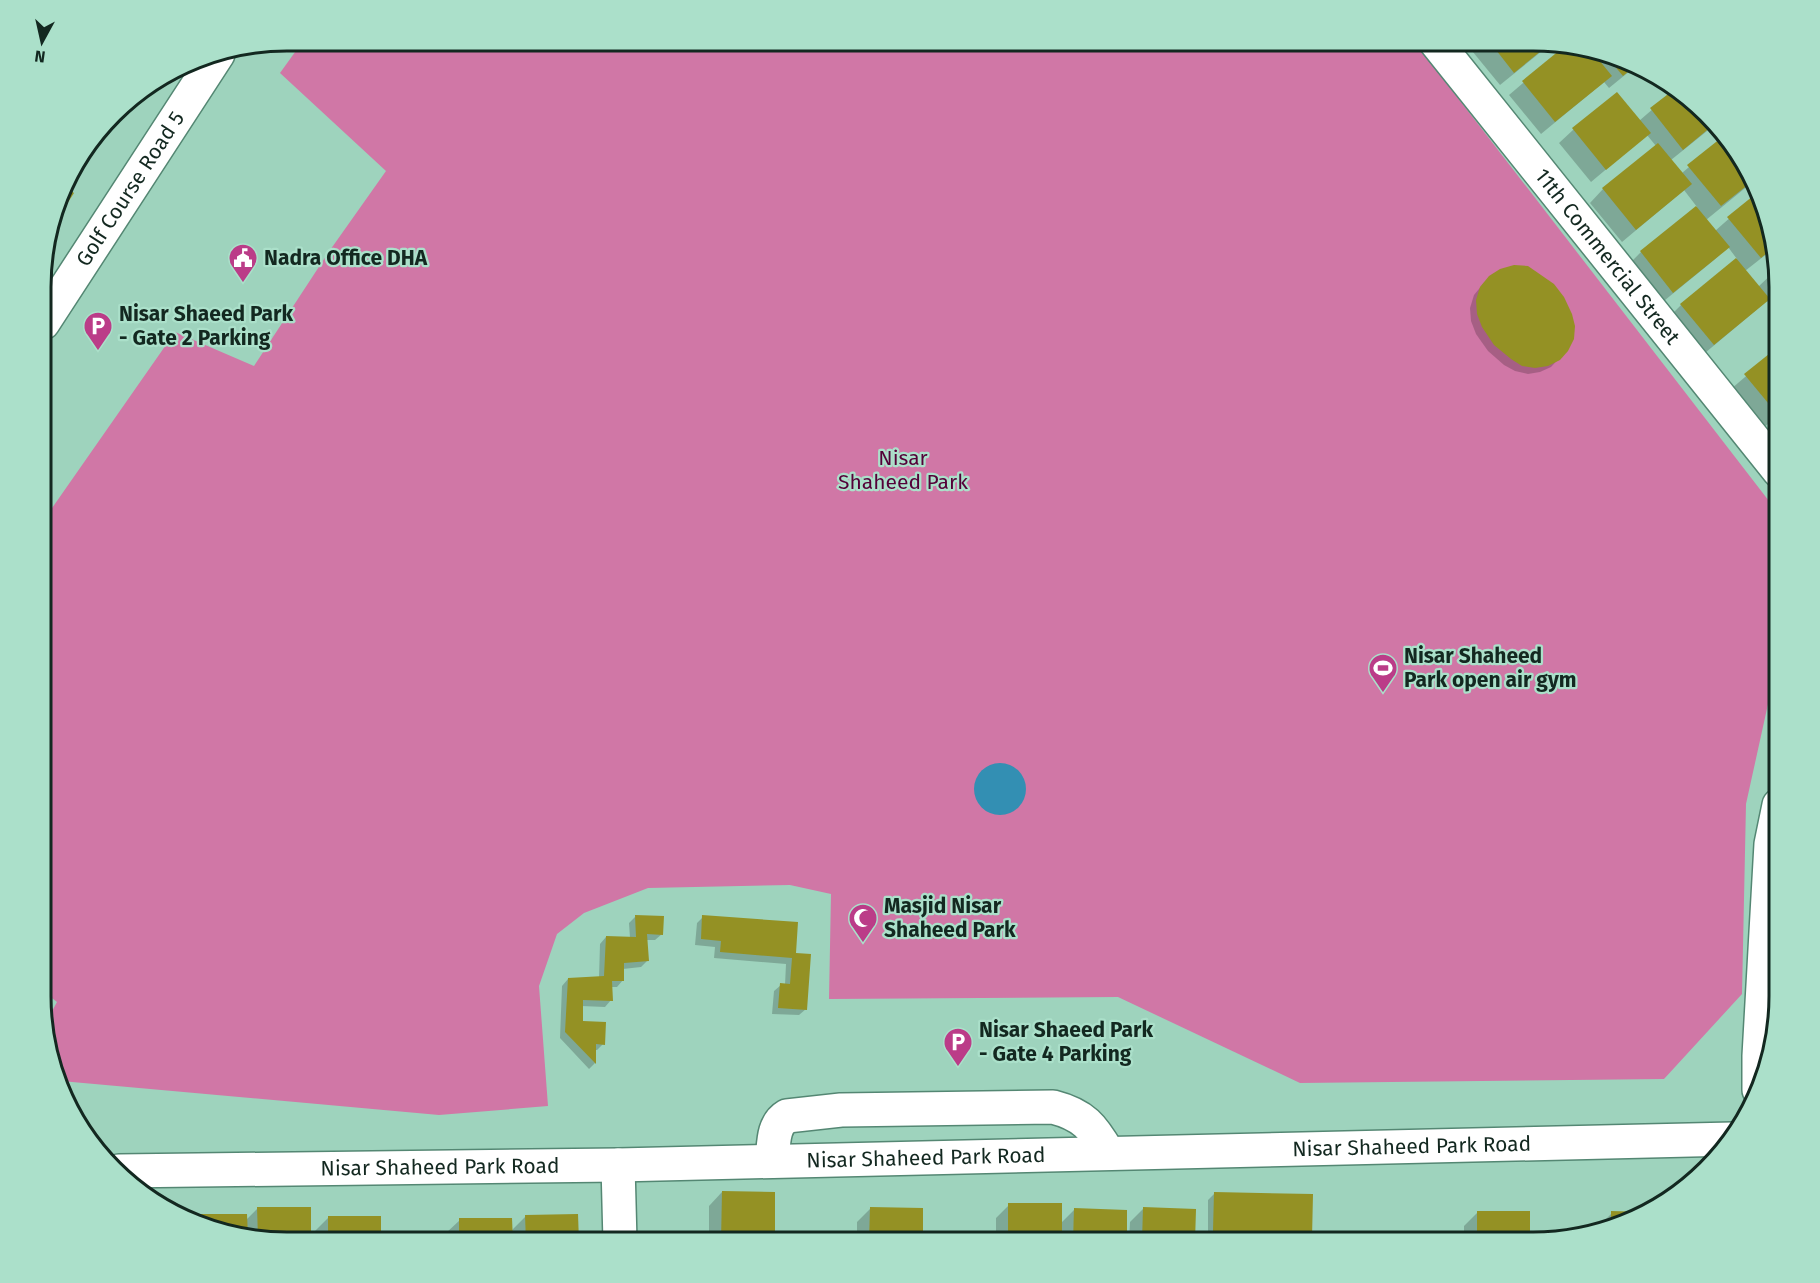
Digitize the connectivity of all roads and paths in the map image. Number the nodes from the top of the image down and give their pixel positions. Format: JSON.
{"nodes":[{"id":1,"x":1444,"y":51,"type":"edge"},
{"id":2,"x":212,"y":64,"type":"edge"},
{"id":3,"x":51,"y":311,"type":"edge"},
{"id":4,"x":1769,"y":458,"type":"edge"},
{"id":5,"x":1769,"y":905,"type":"edge"},
{"id":6,"x":1765,"y":1039,"type":"edge"},
{"id":7,"x":1721,"y":1139,"type":"edge"},
{"id":8,"x":1108,"y":1153,"type":"junction"},
{"id":9,"x":772,"y":1161,"type":"junction"},
{"id":10,"x":618,"y":1165,"type":"junction"},
{"id":11,"x":129,"y":1171,"type":"edge"},
{"id":12,"x":620,"y":1232,"type":"edge"}],
"edges":[{"from":1,"to":4,"type":"street","name":"11th Commercial Street"},
{"from":2,"to":3,"type":"street","name":"Golf Course Road 5"},
{"from":5,"to":6,"type":"street"},
{"from":7,"to":8,"type":"street","name":"Nisar Shaheed Park Road"},
{"from":8,"to":9,"type":"street","name":"Nisar Shaheed Park Road"},
{"from":8,"to":9,"type":"street"},
{"from":9,"to":10,"type":"street","name":"Nisar Shaheed Park Road"},
{"from":10,"to":11,"type":"street","name":"Nisar Shaheed Park Road"},
{"from":10,"to":12,"type":"street"}]}
